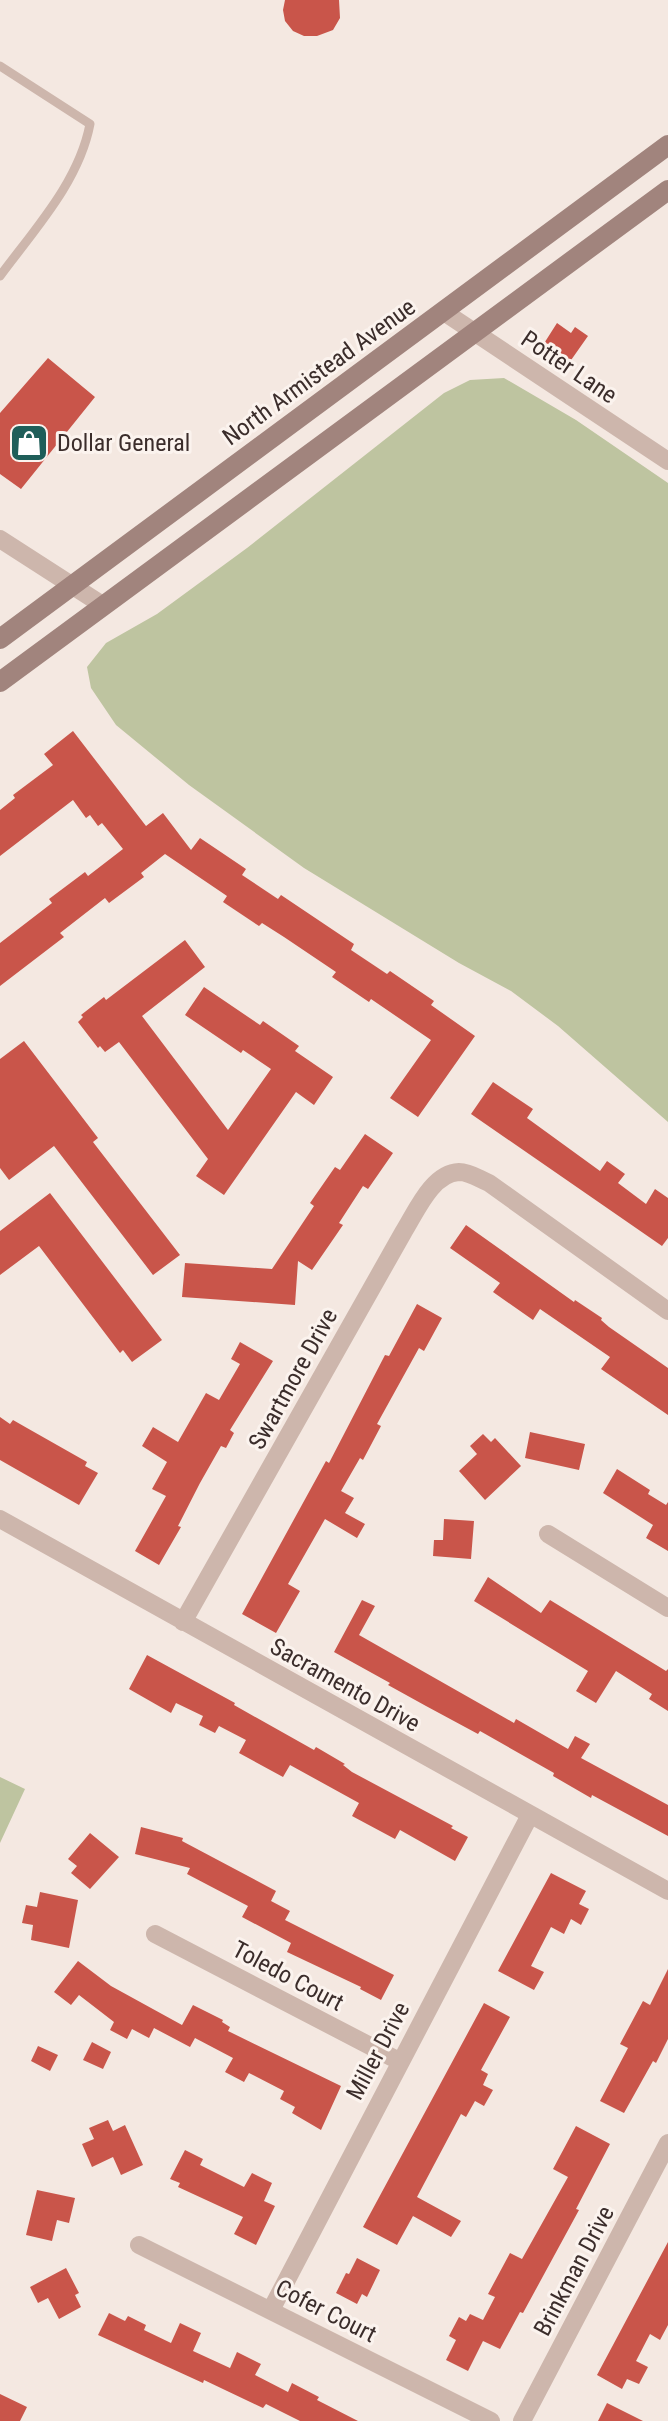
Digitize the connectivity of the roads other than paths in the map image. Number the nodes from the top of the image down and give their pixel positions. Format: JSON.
{"nodes":[{"id":1,"x":0,"y":66,"type":"edge"},
{"id":2,"x":668,"y":145,"type":"edge"},
{"id":3,"x":668,"y":190,"type":"edge"},
{"id":4,"x":0,"y":276,"type":"edge"},
{"id":5,"x":444,"y":312,"type":"junction"},
{"id":6,"x":475,"y":333,"type":"junction"},
{"id":7,"x":668,"y":461,"type":"edge"},
{"id":8,"x":0,"y":539,"type":"edge"},
{"id":9,"x":72,"y":585,"type":"junction"},
{"id":10,"x":104,"y":606,"type":"junction"},
{"id":11,"x":0,"y":639,"type":"edge"},
{"id":12,"x":0,"y":682,"type":"edge"},
{"id":13,"x":668,"y":1311,"type":"edge"},
{"id":14,"x":0,"y":1519,"type":"edge"},
{"id":15,"x":548,"y":1534,"type":"dead end"},
{"id":16,"x":668,"y":1608,"type":"edge"},
{"id":17,"x":183,"y":1622,"type":"junction"},
{"id":18,"x":530,"y":1815,"type":"junction"},
{"id":19,"x":668,"y":1891,"type":"edge"},
{"id":20,"x":155,"y":1934,"type":"dead end"},
{"id":21,"x":399,"y":2061,"type":"junction"},
{"id":22,"x":668,"y":2143,"type":"edge"},
{"id":23,"x":139,"y":2245,"type":"dead end"},
{"id":24,"x":271,"y":2310,"type":"junction"},
{"id":25,"x":491,"y":2421,"type":"edge"},
{"id":26,"x":522,"y":2421,"type":"edge"}],
"edges":[{"from":1,"to":4,"type":"lane"},
{"from":2,"to":5,"type":"main road","name":"North Armistead Avenue"},
{"from":3,"to":6,"type":"main road"},
{"from":5,"to":6,"type":"street","name":"Potter Lane"},
{"from":5,"to":9,"type":"main road","name":"North Armistead Avenue"},
{"from":6,"to":7,"type":"street","name":"Potter Lane"},
{"from":6,"to":10,"type":"main road"},
{"from":8,"to":9,"type":"street"},
{"from":9,"to":10,"type":"street"},
{"from":9,"to":11,"type":"main road","name":"North Armistead Avenue"},
{"from":10,"to":12,"type":"main road"},
{"from":13,"to":17,"type":"street","name":"Swartmore Drive"},
{"from":14,"to":17,"type":"street","name":"Sacramento Drive"},
{"from":15,"to":16,"type":"street"},
{"from":17,"to":18,"type":"street","name":"Sacramento Drive"},
{"from":18,"to":19,"type":"street","name":"Sacramento Drive"},
{"from":18,"to":21,"type":"street","name":"Miller Drive"},
{"from":20,"to":21,"type":"street","name":"Toledo Court"},
{"from":21,"to":24,"type":"street","name":"Miller Drive"},
{"from":22,"to":26,"type":"street","name":"Brinkman Drive"},
{"from":23,"to":24,"type":"street","name":"Cofer Court"},
{"from":24,"to":25,"type":"street","name":"Cofer Court"}]}
